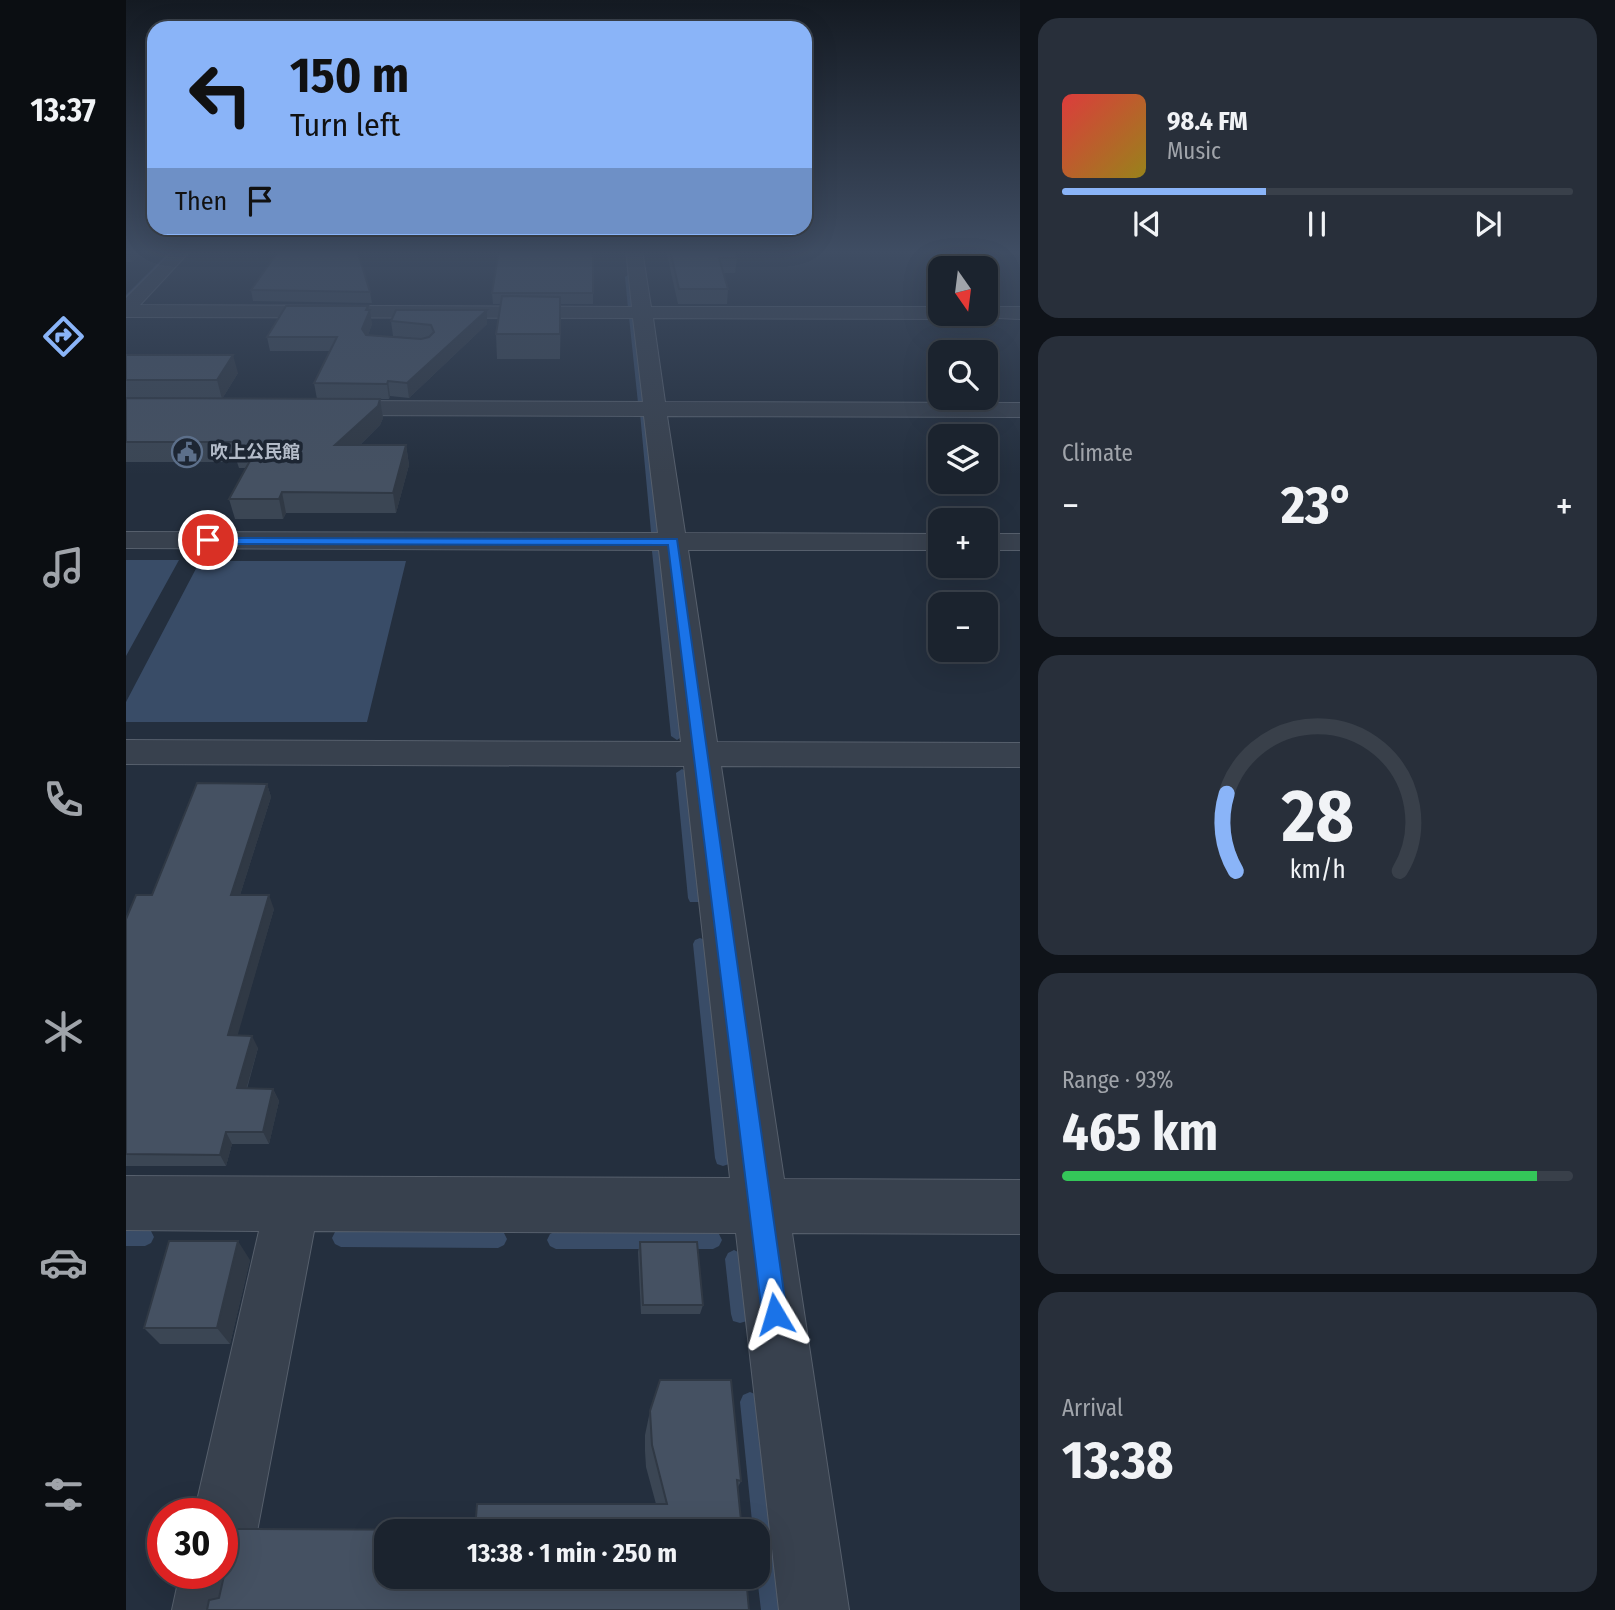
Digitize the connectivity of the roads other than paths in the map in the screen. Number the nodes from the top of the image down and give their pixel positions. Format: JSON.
{"nodes":[{"id":1,"x":385,"y":325,"type":"edge"},
{"id":2,"x":645,"y":325,"type":"edge"},
{"id":3,"x":382,"y":334,"type":"edge"},
{"id":4,"x":307,"y":408,"type":"edge"},
{"id":5,"x":656,"y":409,"type":"junction"},
{"id":6,"x":1020,"y":410,"type":"edge"},
{"id":7,"x":126,"y":540,"type":"edge"},
{"id":8,"x":673,"y":541,"type":"junction"},
{"id":9,"x":928,"y":542,"type":"edge"},
{"id":10,"x":998,"y":542,"type":"edge"},
{"id":11,"x":1020,"y":542,"type":"edge"},
{"id":12,"x":126,"y":752,"type":"edge"},
{"id":13,"x":701,"y":754,"type":"junction"},
{"id":14,"x":1020,"y":755,"type":"edge"},
{"id":15,"x":126,"y":1203,"type":"edge"},
{"id":16,"x":292,"y":1204,"type":"junction"},
{"id":17,"x":760,"y":1206,"type":"junction"},
{"id":18,"x":1020,"y":1207,"type":"edge"},
{"id":19,"x":230,"y":1498,"type":"edge"},
{"id":20,"x":212,"y":1589,"type":"edge"},
{"id":21,"x":207,"y":1610,"type":"edge"},
{"id":22,"x":814,"y":1610,"type":"edge"}],
"edges":[{"from":1,"to":3,"type":"street"},
{"from":2,"to":5,"type":"street"},
{"from":4,"to":5,"type":"street"},
{"from":5,"to":6,"type":"street"},
{"from":5,"to":8,"type":"street"},
{"from":7,"to":8,"type":"street"},
{"from":8,"to":9,"type":"street"},
{"from":8,"to":13,"type":"street"},
{"from":10,"to":11,"type":"street"},
{"from":12,"to":13,"type":"street"},
{"from":13,"to":14,"type":"street"},
{"from":13,"to":17,"type":"street"},
{"from":15,"to":16,"type":"street"},
{"from":16,"to":17,"type":"street"},
{"from":16,"to":19,"type":"street"},
{"from":17,"to":18,"type":"street"},
{"from":17,"to":22,"type":"street"},
{"from":20,"to":21,"type":"street"}]}
